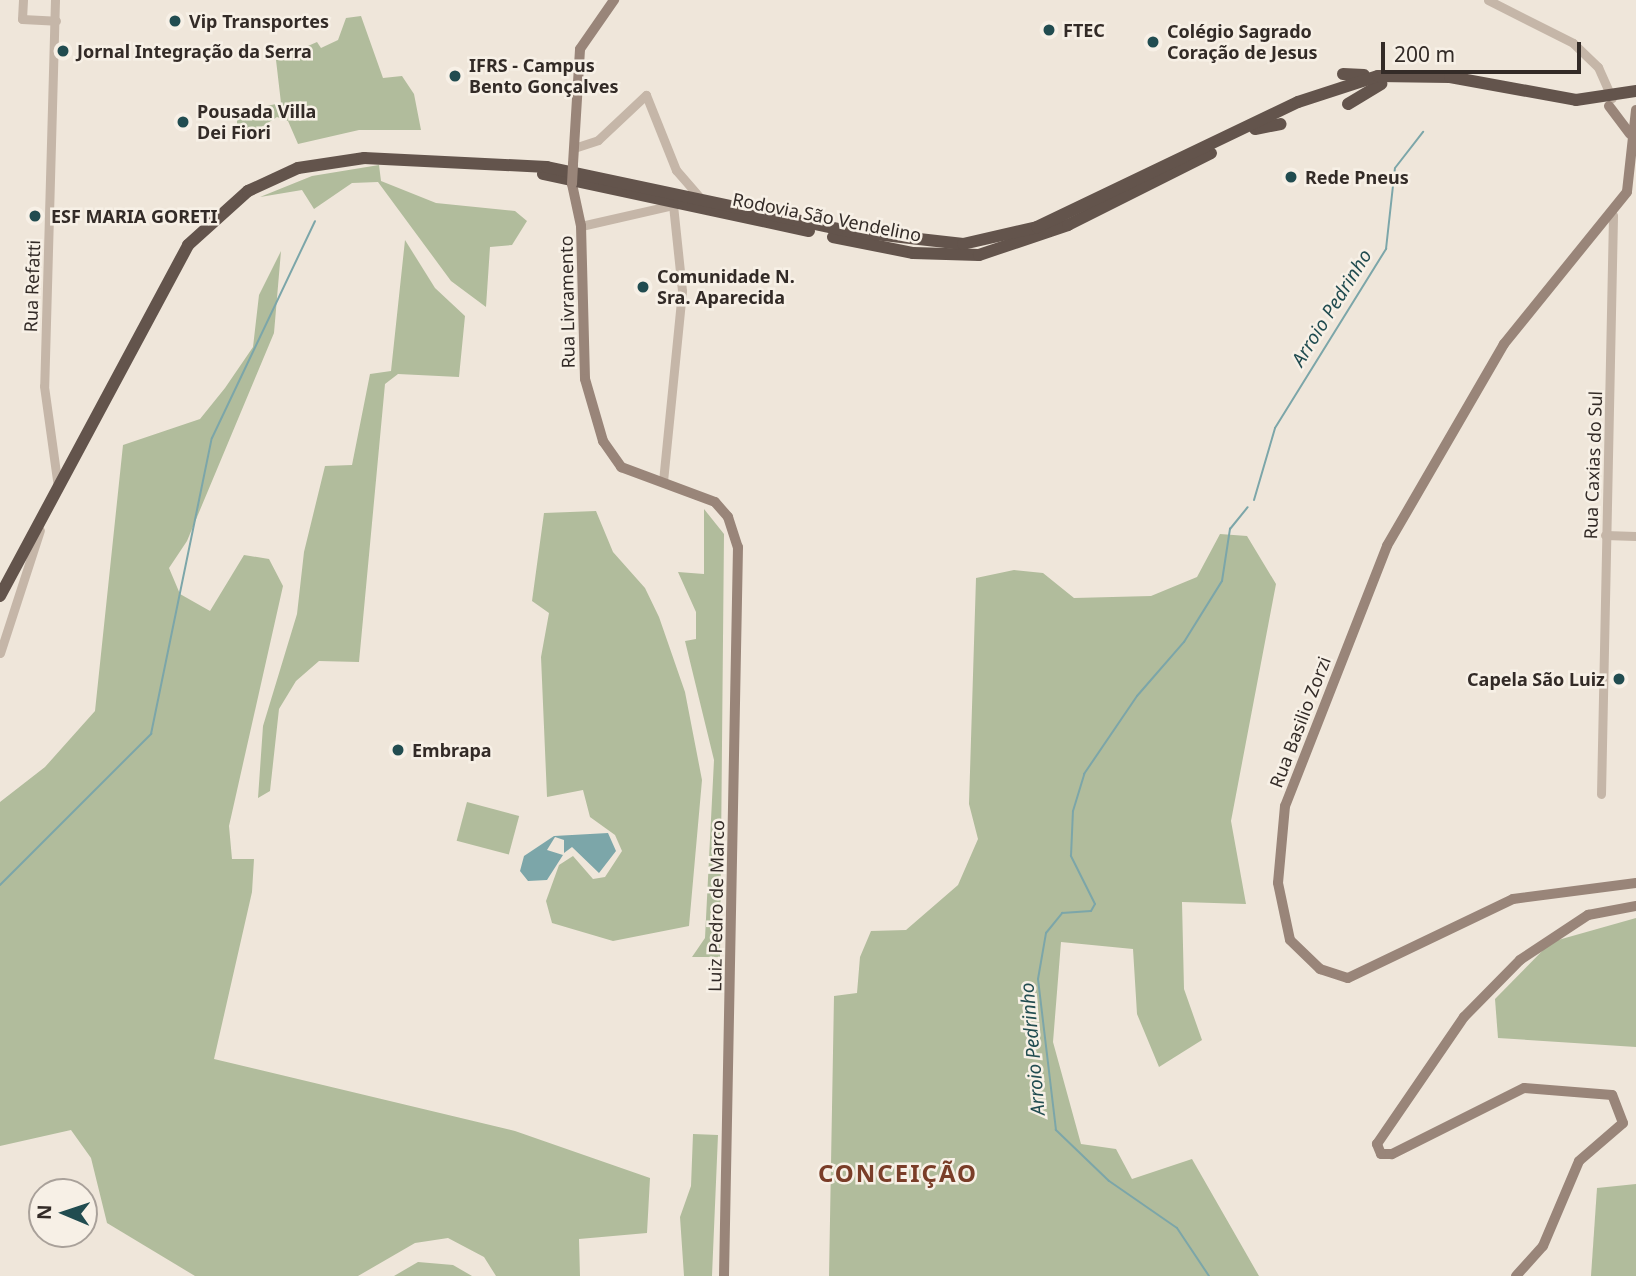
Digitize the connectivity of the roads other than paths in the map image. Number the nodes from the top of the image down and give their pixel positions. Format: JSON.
{"nodes":[{"id":1,"x":23,"y":0,"type":"edge"},
{"id":2,"x":55,"y":0,"type":"edge"},
{"id":3,"x":614,"y":0,"type":"edge"},
{"id":4,"x":1488,"y":0,"type":"edge"},
{"id":5,"x":55,"y":21,"type":"junction"},
{"id":6,"x":1343,"y":74,"type":"dead end"},
{"id":7,"x":1380,"y":80,"type":"junction"},
{"id":8,"x":1636,"y":91,"type":"edge"},
{"id":9,"x":1636,"y":100,"type":"edge"},
{"id":10,"x":1610,"y":102,"type":"junction"},
{"id":11,"x":1274,"y":103,"type":"dead end"},
{"id":12,"x":1349,"y":104,"type":"dead end"},
{"id":13,"x":1636,"y":110,"type":"edge"},
{"id":14,"x":1254,"y":127,"type":"junction"},
{"id":15,"x":1633,"y":141,"type":"junction"},
{"id":16,"x":574,"y":148,"type":"junction"},
{"id":17,"x":676,"y":170,"type":"junction"},
{"id":18,"x":671,"y":199,"type":"junction"},
{"id":19,"x":711,"y":202,"type":"junction"},
{"id":20,"x":1613,"y":215,"type":"junction"},
{"id":21,"x":581,"y":226,"type":"junction"},
{"id":22,"x":663,"y":481,"type":"junction"},
{"id":23,"x":58,"y":488,"type":"junction"},
{"id":24,"x":45,"y":512,"type":"junction"},
{"id":25,"x":1605,"y":535,"type":"junction"},
{"id":26,"x":1636,"y":536,"type":"edge"},
{"id":27,"x":736,"y":537,"type":"joint"},
{"id":28,"x":0,"y":596,"type":"edge"},
{"id":29,"x":0,"y":653,"type":"edge"},
{"id":30,"x":1601,"y":794,"type":"dead end"},
{"id":31,"x":1636,"y":883,"type":"edge"},
{"id":32,"x":1636,"y":906,"type":"edge"},
{"id":33,"x":724,"y":1276,"type":"edge"},
{"id":34,"x":1516,"y":1276,"type":"edge"}],
"edges":[{"from":1,"to":5,"type":"street"},
{"from":2,"to":5,"type":"street","name":"Rua Refatti"},
{"from":3,"to":16,"type":"main road","name":"Rua Livramento"},
{"from":4,"to":10,"type":"street"},
{"from":5,"to":23,"type":"street","name":"Rua Refatti"},
{"from":6,"to":7,"type":"highway"},
{"from":7,"to":10,"type":"highway"},
{"from":7,"to":12,"type":"highway"},
{"from":7,"to":14,"type":"highway","name":"Rodovia São Vendelino"},
{"from":7,"to":14,"type":"highway"},
{"from":8,"to":10,"type":"highway"},
{"from":9,"to":10,"type":"highway"},
{"from":10,"to":15,"type":"main road"},
{"from":11,"to":14,"type":"highway"},
{"from":13,"to":15,"type":"main road","name":"Rua Caxias do Sul"},
{"from":14,"to":18,"type":"highway","name":"Rodovia São Vendelino"},
{"from":14,"to":19,"type":"highway"},
{"from":15,"to":20,"type":"main road","name":"Rua Caxias do Sul"},
{"from":16,"to":17,"type":"street"},
{"from":16,"to":21,"type":"main road","name":"Rua Livramento","bridge":true},
{"from":17,"to":18,"type":"street"},
{"from":17,"to":19,"type":"street"},
{"from":18,"to":19,"type":"highway"},
{"from":18,"to":21,"type":"street"},
{"from":18,"to":22,"type":"street"},
{"from":18,"to":23,"type":"highway","name":"Rodovia São Vendelino"},
{"from":20,"to":25,"type":"street","name":"Rua Caxias do Sul"},
{"from":20,"to":31,"type":"main road","name":"Rua Basilio Zorzi"},
{"from":21,"to":22,"type":"main road","name":"Rua Livramento"},
{"from":22,"to":27,"type":"main road","name":"Rua Livramento"},
{"from":23,"to":24,"type":"highway","name":"Rodovia São Vendelino"},
{"from":24,"to":28,"type":"highway","name":"Rodovia São Vendelino"},
{"from":24,"to":29,"type":"street"},
{"from":25,"to":26,"type":"street"},
{"from":25,"to":30,"type":"street","name":"Rua Caxias do Sul"},
{"from":27,"to":33,"type":"main road","name":"Luiz Pedro de Marco"},
{"from":32,"to":34,"type":"main road"}]}
